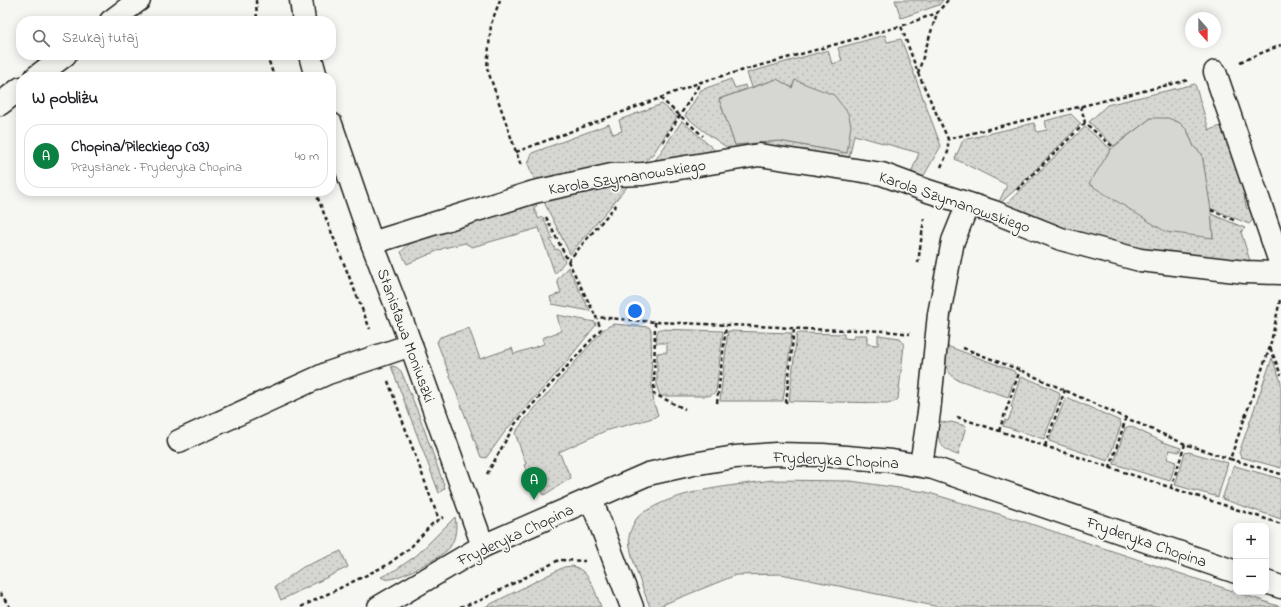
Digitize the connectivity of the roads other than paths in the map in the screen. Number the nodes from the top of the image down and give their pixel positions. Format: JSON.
{"nodes":[{"id":1,"x":139,"y":0,"type":"edge"},
{"id":2,"x":301,"y":0,"type":"edge"},
{"id":3,"x":118,"y":16,"type":"edge"},
{"id":4,"x":303,"y":16,"type":"edge"},
{"id":5,"x":58,"y":60,"type":"edge"},
{"id":6,"x":311,"y":60,"type":"edge"},
{"id":7,"x":43,"y":72,"type":"edge"},
{"id":8,"x":315,"y":72,"type":"edge"},
{"id":9,"x":1215,"y":72,"type":"road end"},
{"id":10,"x":336,"y":139,"type":"edge"},
{"id":11,"x":968,"y":204,"type":"junction"},
{"id":12,"x":372,"y":243,"type":"junction"},
{"id":13,"x":1281,"y":265,"type":"edge"},
{"id":14,"x":1281,"y":273,"type":"edge"},
{"id":15,"x":411,"y":345,"type":"junction"},
{"id":16,"x":179,"y":441,"type":"dead end"},
{"id":17,"x":920,"y":466,"type":"junction"},
{"id":18,"x":591,"y":499,"type":"junction"},
{"id":19,"x":483,"y":546,"type":"junction"},
{"id":20,"x":1233,"y":571,"type":"edge"},
{"id":21,"x":1269,"y":583,"type":"edge"},
{"id":22,"x":1281,"y":588,"type":"edge"},
{"id":23,"x":379,"y":607,"type":"edge"},
{"id":24,"x":632,"y":607,"type":"edge"}],
"edges":[{"from":1,"to":3,"type":"street"},
{"from":2,"to":4,"type":"street"},
{"from":5,"to":7,"type":"street"},
{"from":6,"to":8,"type":"street"},
{"from":9,"to":13,"type":"street"},
{"from":10,"to":12,"type":"street","name":"Stanisława Moniuszki"},
{"from":11,"to":12,"type":"street","name":"Karola Szymanowskiego"},
{"from":11,"to":14,"type":"street","name":"Karola Szymanowskiego"},
{"from":11,"to":17,"type":"street"},
{"from":12,"to":15,"type":"street","name":"Stanisława Moniuszki"},
{"from":15,"to":16,"type":"street"},
{"from":15,"to":19,"type":"street","name":"Stanisława Moniuszki"},
{"from":17,"to":18,"type":"street","name":"Fryderyka Chopina"},
{"from":17,"to":20,"type":"street","name":"Fryderyka Chopina"},
{"from":18,"to":19,"type":"street","name":"Fryderyka Chopina"},
{"from":18,"to":24,"type":"street"},
{"from":19,"to":23,"type":"street","name":"Fryderyka Chopina"},
{"from":21,"to":22,"type":"street"}]}
